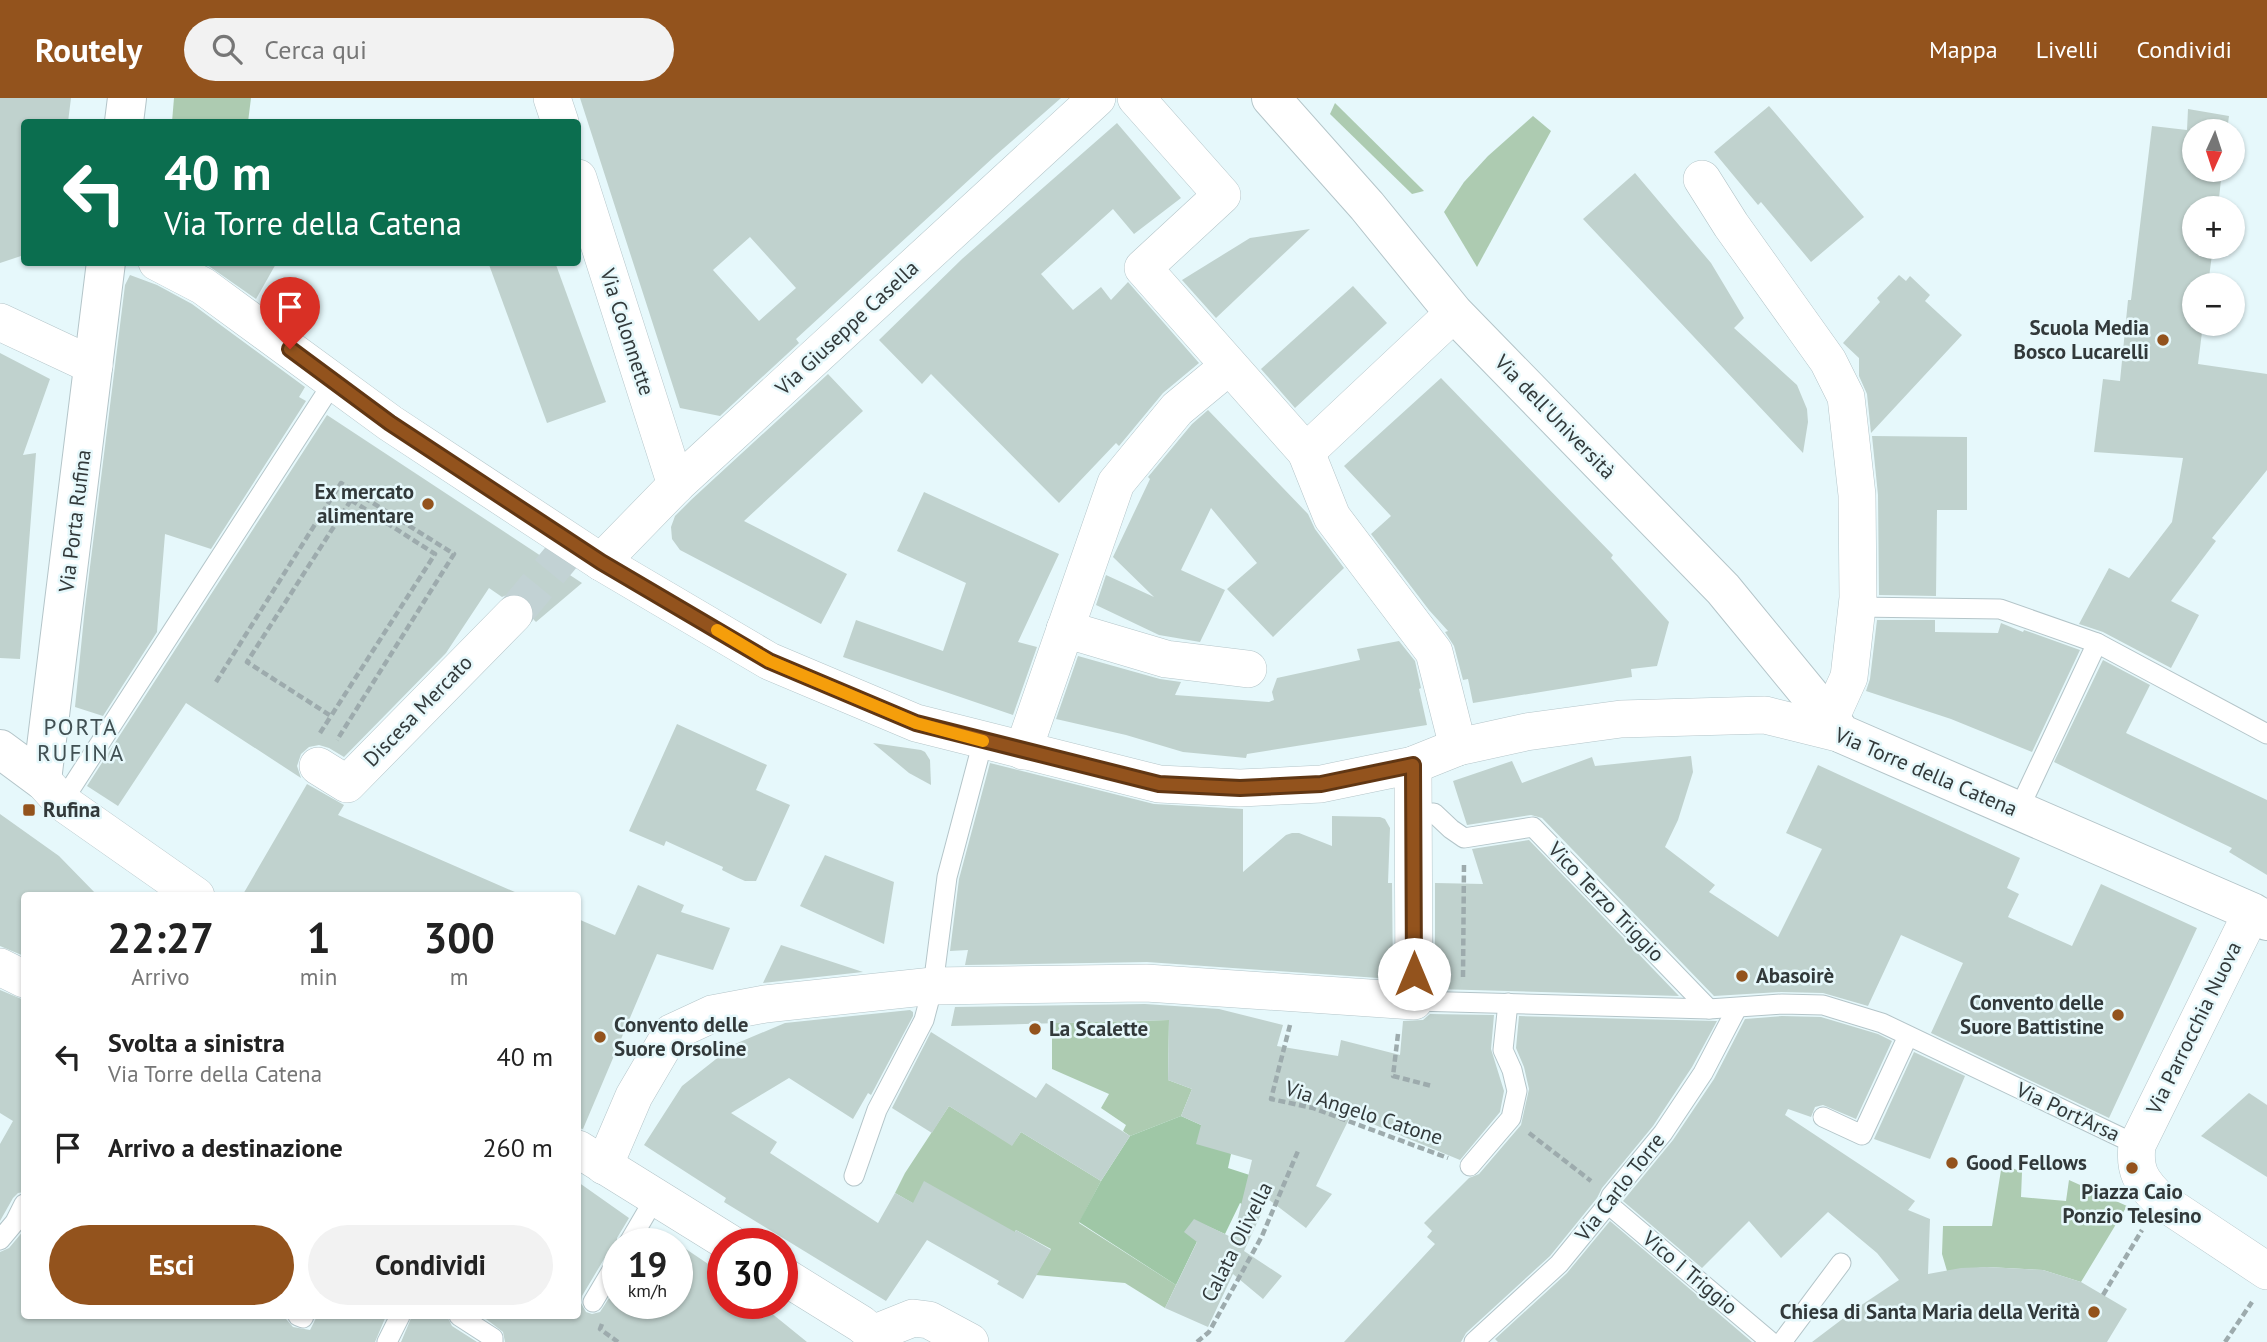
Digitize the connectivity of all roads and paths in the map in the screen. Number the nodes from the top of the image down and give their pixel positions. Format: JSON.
{"nodes":[{"id":1,"x":127,"y":98,"type":"edge"},
{"id":2,"x":552,"y":98,"type":"edge"},
{"id":3,"x":1097,"y":98,"type":"edge"},
{"id":4,"x":1136,"y":98,"type":"edge"},
{"id":5,"x":1271,"y":98,"type":"edge"},
{"id":6,"x":124,"y":119,"type":"edge"},
{"id":7,"x":559,"y":119,"type":"edge"},
{"id":8,"x":1702,"y":179,"type":"dead end"},
{"id":9,"x":581,"y":187,"type":"edge"},
{"id":10,"x":106,"y":266,"type":"edge"},
{"id":11,"x":165,"y":266,"type":"edge"},
{"id":12,"x":1454,"y":313,"type":"junction"},
{"id":13,"x":0,"y":322,"type":"edge"},
{"id":14,"x":94,"y":366,"type":"junction"},
{"id":15,"x":1230,"y":366,"type":"junction"},
{"id":16,"x":334,"y":381,"type":"junction"},
{"id":17,"x":1306,"y":452,"type":"junction"},
{"id":18,"x":676,"y":485,"type":"junction"},
{"id":19,"x":351,"y":500,"type":"joint"},
{"id":20,"x":601,"y":562,"type":"junction"},
{"id":21,"x":1857,"y":607,"type":"junction"},
{"id":22,"x":514,"y":614,"type":"tunnel mouth"},
{"id":23,"x":1065,"y":629,"type":"junction"},
{"id":24,"x":2097,"y":643,"type":"junction"},
{"id":25,"x":1248,"y":669,"type":"dead end"},
{"id":26,"x":216,"y":682,"type":"dead end"},
{"id":27,"x":1836,"y":727,"type":"junction"},
{"id":28,"x":2267,"y":734,"type":"edge"},
{"id":29,"x":983,"y":741,"type":"junction"},
{"id":30,"x":1458,"y":747,"type":"junction"},
{"id":31,"x":0,"y":749,"type":"edge"},
{"id":32,"x":1023,"y":751,"type":"junction"},
{"id":33,"x":1413,"y":765,"type":"junction"},
{"id":34,"x":319,"y":767,"type":"joint"},
{"id":35,"x":52,"y":791,"type":"junction"},
{"id":36,"x":2018,"y":811,"type":"junction"},
{"id":37,"x":1415,"y":813,"type":"junction"},
{"id":38,"x":1464,"y":838,"type":"junction"},
{"id":39,"x":191,"y":892,"type":"edge"},
{"id":40,"x":2259,"y":916,"type":"edge"},
{"id":41,"x":0,"y":967,"type":"edge"},
{"id":42,"x":21,"y":978,"type":"edge"},
{"id":43,"x":933,"y":986,"type":"junction"},
{"id":44,"x":1298,"y":993,"type":"junction"},
{"id":45,"x":1408,"y":1000,"type":"junction"},
{"id":46,"x":1463,"y":1001,"type":"junction"},
{"id":47,"x":1508,"y":1003,"type":"junction"},
{"id":48,"x":1737,"y":1008,"type":"junction"},
{"id":49,"x":1709,"y":1009,"type":"junction"},
{"id":50,"x":1908,"y":1036,"type":"junction"},
{"id":51,"x":1432,"y":1086,"type":"dead end"},
{"id":52,"x":1823,"y":1117,"type":"dead end"},
{"id":53,"x":1511,"y":1118,"type":"junction"},
{"id":54,"x":2137,"y":1145,"type":"junction"},
{"id":55,"x":1298,"y":1151,"type":"dead end"},
{"id":56,"x":591,"y":1157,"type":"edge"},
{"id":57,"x":1470,"y":1166,"type":"joint"},
{"id":58,"x":854,"y":1175,"type":"dead end"},
{"id":59,"x":655,"y":1198,"type":"junction"},
{"id":60,"x":1610,"y":1200,"type":"junction"},
{"id":61,"x":2160,"y":1200,"type":"junction"},
{"id":62,"x":20,"y":1225,"type":"edge"},
{"id":63,"x":637,"y":1228,"type":"edge"},
{"id":64,"x":707,"y":1229,"type":"edge"},
{"id":65,"x":0,"y":1240,"type":"edge"},
{"id":66,"x":1841,"y":1263,"type":"dead end"},
{"id":67,"x":798,"y":1285,"type":"edge"},
{"id":68,"x":602,"y":1286,"type":"edge"},
{"id":69,"x":2260,"y":1286,"type":"edge"},
{"id":70,"x":2104,"y":1295,"type":"dead end"},
{"id":71,"x":593,"y":1301,"type":"dead end"},
{"id":72,"x":398,"y":1319,"type":"edge"},
{"id":73,"x":464,"y":1319,"type":"edge"},
{"id":74,"x":873,"y":1338,"type":"edge"},
{"id":75,"x":387,"y":1342,"type":"edge"},
{"id":76,"x":493,"y":1342,"type":"edge"},
{"id":77,"x":970,"y":1342,"type":"edge"},
{"id":78,"x":1197,"y":1342,"type":"edge"},
{"id":79,"x":1474,"y":1342,"type":"edge"},
{"id":80,"x":1771,"y":1342,"type":"edge"},
{"id":81,"x":1782,"y":1342,"type":"edge"},
{"id":82,"x":2225,"y":1342,"type":"edge"}],
"edges":[{"from":1,"to":6,"type":"street"},
{"from":2,"to":7,"type":"street"},
{"from":3,"to":18,"type":"street","name":"Via Giuseppe Casella"},
{"from":4,"to":15,"type":"street"},
{"from":5,"to":12,"type":"street","name":"Via dell'Università"},
{"from":8,"to":21,"type":"street"},
{"from":9,"to":18,"type":"street","name":"Via Colonnette"},
{"from":10,"to":14,"type":"street","name":"Via Porta Rufina"},
{"from":11,"to":16,"type":"street","name":"Via Torre della Catena"},
{"from":12,"to":17,"type":"street"},
{"from":12,"to":27,"type":"street","name":"Via dell'Università"},
{"from":13,"to":14,"type":"street"},
{"from":14,"to":35,"type":"street","name":"Via Porta Rufina"},
{"from":15,"to":17,"type":"street"},
{"from":15,"to":23,"type":"street"},
{"from":16,"to":20,"type":"street","name":"Via Torre della Catena"},
{"from":16,"to":35,"type":"lane"},
{"from":17,"to":30,"type":"street"},
{"from":18,"to":20,"type":"street","name":"Via Giuseppe Casella"},
{"from":19,"to":19,"type":"path"},
{"from":20,"to":29,"type":"street","name":"Via Torre della Catena"},
{"from":21,"to":24,"type":"lane"},
{"from":21,"to":27,"type":"street"},
{"from":22,"to":34,"type":"street","name":"Discesa Mercato"},
{"from":23,"to":25,"type":"street"},
{"from":23,"to":32,"type":"street"},
{"from":24,"to":28,"type":"lane"},
{"from":24,"to":36,"type":"lane"},
{"from":26,"to":34,"type":"path"},
{"from":27,"to":30,"type":"street","name":"Via Torre della Catena"},
{"from":27,"to":36,"type":"street","name":"Via Torre della Catena"},
{"from":29,"to":32,"type":"street","name":"Via Torre della Catena"},
{"from":29,"to":43,"type":"lane"},
{"from":30,"to":33,"type":"street","name":"Via Torre della Catena"},
{"from":31,"to":35,"type":"street"},
{"from":32,"to":33,"type":"street","name":"Via Torre della Catena"},
{"from":33,"to":37,"type":"street"},
{"from":35,"to":39,"type":"street"},
{"from":36,"to":40,"type":"street","name":"Via Torre della Catena"},
{"from":37,"to":38,"type":"lane"},
{"from":37,"to":45,"type":"street"},
{"from":38,"to":46,"type":"path"},
{"from":38,"to":49,"type":"lane","name":"Vico Terzo Triggio"},
{"from":40,"to":54,"type":"street","name":"Via Parrocchia Nuova"},
{"from":41,"to":42,"type":"street"},
{"from":43,"to":44,"type":"street"},
{"from":43,"to":56,"type":"street"},
{"from":43,"to":58,"type":"lane"},
{"from":44,"to":45,"type":"street"},
{"from":44,"to":57,"type":"path","name":"Via Angelo Catone"},
{"from":45,"to":46,"type":"lane","name":"Via Port'Arsa"},
{"from":45,"to":51,"type":"path"},
{"from":46,"to":47,"type":"lane","name":"Via Port'Arsa"},
{"from":47,"to":49,"type":"lane","name":"Via Port'Arsa"},
{"from":47,"to":53,"type":"lane"},
{"from":48,"to":49,"type":"lane","name":"Via Port'Arsa"},
{"from":48,"to":50,"type":"lane","name":"Via Port'Arsa"},
{"from":48,"to":60,"type":"lane","name":"Via Carlo Torre"},
{"from":50,"to":52,"type":"lane"},
{"from":50,"to":54,"type":"lane","name":"Via Port'Arsa"},
{"from":53,"to":57,"type":"lane"},
{"from":53,"to":60,"type":"path"},
{"from":54,"to":61,"type":"street","name":"Via Port'Arsa"},
{"from":55,"to":78,"type":"path","name":"Calata Olivella"},
{"from":56,"to":59,"type":"street"},
{"from":59,"to":63,"type":"lane"},
{"from":59,"to":64,"type":"street"},
{"from":60,"to":79,"type":"lane","name":"Via Carlo Torre"},
{"from":60,"to":80,"type":"lane","name":"Vico I Triggio"},
{"from":61,"to":69,"type":"street","name":"Via Port'Arsa"},
{"from":61,"to":70,"type":"path"},
{"from":62,"to":65,"type":"lane"},
{"from":66,"to":81,"type":"lane"},
{"from":67,"to":74,"type":"street"},
{"from":68,"to":71,"type":"lane"},
{"from":69,"to":82,"type":"path"},
{"from":72,"to":75,"type":"lane"},
{"from":73,"to":76,"type":"lane"},
{"from":74,"to":77,"type":"street"}]}
